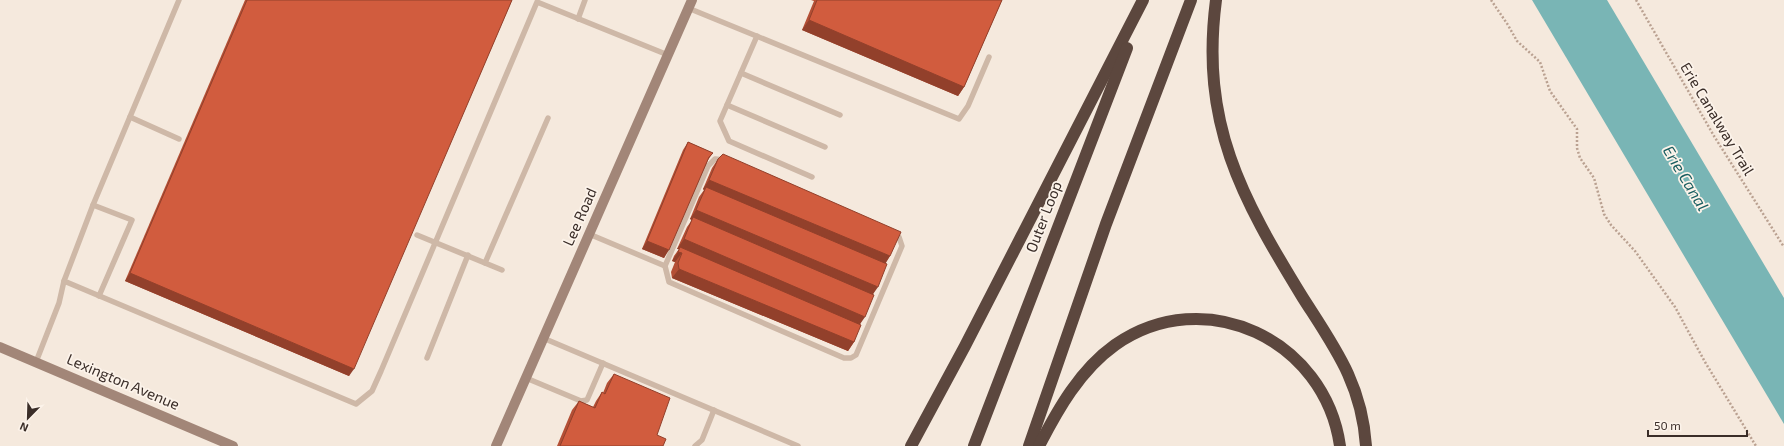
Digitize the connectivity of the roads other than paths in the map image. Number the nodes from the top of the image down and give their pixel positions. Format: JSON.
{"nodes":[{"id":1,"x":179,"y":0,"type":"edge"},
{"id":2,"x":585,"y":0,"type":"edge"},
{"id":3,"x":1144,"y":0,"type":"edge"},
{"id":4,"x":1191,"y":0,"type":"edge"},
{"id":5,"x":1216,"y":0,"type":"edge"},
{"id":6,"x":690,"y":4,"type":"edge"},
{"id":7,"x":578,"y":19,"type":"junction"},
{"id":8,"x":757,"y":36,"type":"junction"},
{"id":9,"x":668,"y":55,"type":"junction"},
{"id":10,"x":989,"y":58,"type":"dead end"},
{"id":11,"x":741,"y":73,"type":"junction"},
{"id":12,"x":727,"y":105,"type":"junction"},
{"id":13,"x":840,"y":115,"type":"dead end"},
{"id":14,"x":130,"y":117,"type":"junction"},
{"id":15,"x":548,"y":118,"type":"dead end"},
{"id":16,"x":179,"y":139,"type":"dead end"},
{"id":17,"x":825,"y":147,"type":"dead end"},
{"id":18,"x":732,"y":163,"type":"edge"},
{"id":19,"x":812,"y":177,"type":"dead end"},
{"id":20,"x":697,"y":191,"type":"junction"},
{"id":21,"x":704,"y":194,"type":"edge"},
{"id":22,"x":93,"y":204,"type":"junction"},
{"id":23,"x":684,"y":221,"type":"junction"},
{"id":24,"x":691,"y":224,"type":"edge"},
{"id":25,"x":885,"y":228,"type":"edge"},
{"id":26,"x":589,"y":234,"type":"junction"},
{"id":27,"x":417,"y":235,"type":"edge"},
{"id":28,"x":436,"y":241,"type":"junction"},
{"id":29,"x":672,"y":251,"type":"junction"},
{"id":30,"x":679,"y":254,"type":"edge"},
{"id":31,"x":468,"y":255,"type":"junction"},
{"id":32,"x":485,"y":262,"type":"junction"},
{"id":33,"x":665,"y":266,"type":"junction"},
{"id":34,"x":502,"y":270,"type":"dead end"},
{"id":35,"x":883,"y":270,"type":"edge"},
{"id":36,"x":890,"y":274,"type":"junction"},
{"id":37,"x":64,"y":281,"type":"junction"},
{"id":38,"x":100,"y":296,"type":"junction"},
{"id":39,"x":870,"y":300,"type":"edge"},
{"id":40,"x":878,"y":304,"type":"junction"},
{"id":41,"x":858,"y":331,"type":"edge"},
{"id":42,"x":865,"y":334,"type":"junction"},
{"id":43,"x":544,"y":338,"type":"junction"},
{"id":44,"x":0,"y":348,"type":"edge"},
{"id":45,"x":427,"y":358,"type":"dead end"},
{"id":46,"x":36,"y":362,"type":"junction"},
{"id":47,"x":602,"y":363,"type":"junction"},
{"id":48,"x":526,"y":378,"type":"junction"},
{"id":49,"x":714,"y":410,"type":"junction"},
{"id":50,"x":233,"y":446,"type":"edge"},
{"id":51,"x":496,"y":446,"type":"edge"},
{"id":52,"x":695,"y":446,"type":"edge"},
{"id":53,"x":798,"y":446,"type":"edge"},
{"id":54,"x":911,"y":446,"type":"edge"},
{"id":55,"x":974,"y":446,"type":"edge"},
{"id":56,"x":1029,"y":446,"type":"edge"},
{"id":57,"x":1039,"y":446,"type":"edge"},
{"id":58,"x":1340,"y":446,"type":"edge"},
{"id":59,"x":1366,"y":446,"type":"edge"}],
"edges":[{"from":1,"to":14,"type":"lane"},
{"from":2,"to":7,"type":"lane"},
{"from":3,"to":54,"type":"highway"},
{"from":3,"to":55,"type":"highway","name":"Outer Loop"},
{"from":4,"to":56,"type":"highway"},
{"from":5,"to":59,"type":"highway"},
{"from":6,"to":8,"type":"lane"},
{"from":6,"to":9,"type":"street","name":"Lee Road"},
{"from":7,"to":9,"type":"lane"},
{"from":7,"to":28,"type":"lane"},
{"from":8,"to":10,"type":"lane"},
{"from":8,"to":11,"type":"lane"},
{"from":9,"to":26,"type":"street","name":"Lee Road"},
{"from":11,"to":12,"type":"lane"},
{"from":11,"to":13,"type":"lane"},
{"from":12,"to":17,"type":"lane"},
{"from":12,"to":19,"type":"lane"},
{"from":14,"to":16,"type":"lane"},
{"from":14,"to":22,"type":"lane"},
{"from":15,"to":32,"type":"lane"},
{"from":18,"to":20,"type":"lane"},
{"from":20,"to":21,"type":"lane"},
{"from":20,"to":23,"type":"lane"},
{"from":22,"to":37,"type":"lane"},
{"from":22,"to":38,"type":"lane"},
{"from":23,"to":24,"type":"lane"},
{"from":23,"to":29,"type":"lane"},
{"from":25,"to":36,"type":"lane"},
{"from":26,"to":33,"type":"lane"},
{"from":26,"to":43,"type":"street","name":"Lee Road"},
{"from":27,"to":28,"type":"lane"},
{"from":28,"to":31,"type":"lane"},
{"from":28,"to":38,"type":"lane"},
{"from":29,"to":30,"type":"lane"},
{"from":29,"to":33,"type":"lane"},
{"from":31,"to":32,"type":"lane"},
{"from":31,"to":45,"type":"lane"},
{"from":32,"to":34,"type":"lane"},
{"from":33,"to":42,"type":"lane"},
{"from":35,"to":36,"type":"lane"},
{"from":36,"to":40,"type":"lane"},
{"from":37,"to":38,"type":"lane"},
{"from":37,"to":46,"type":"lane"},
{"from":39,"to":40,"type":"lane"},
{"from":40,"to":42,"type":"lane"},
{"from":41,"to":42,"type":"lane"},
{"from":43,"to":47,"type":"lane"},
{"from":43,"to":48,"type":"street","name":"Lee Road"},
{"from":44,"to":46,"type":"street","name":"Lexington Avenue"},
{"from":46,"to":50,"type":"street","name":"Lexington Avenue"},
{"from":47,"to":48,"type":"lane"},
{"from":47,"to":49,"type":"lane"},
{"from":48,"to":51,"type":"street","name":"Lee Road"},
{"from":49,"to":52,"type":"lane"},
{"from":49,"to":53,"type":"lane"},
{"from":57,"to":58,"type":"highway"}]}
